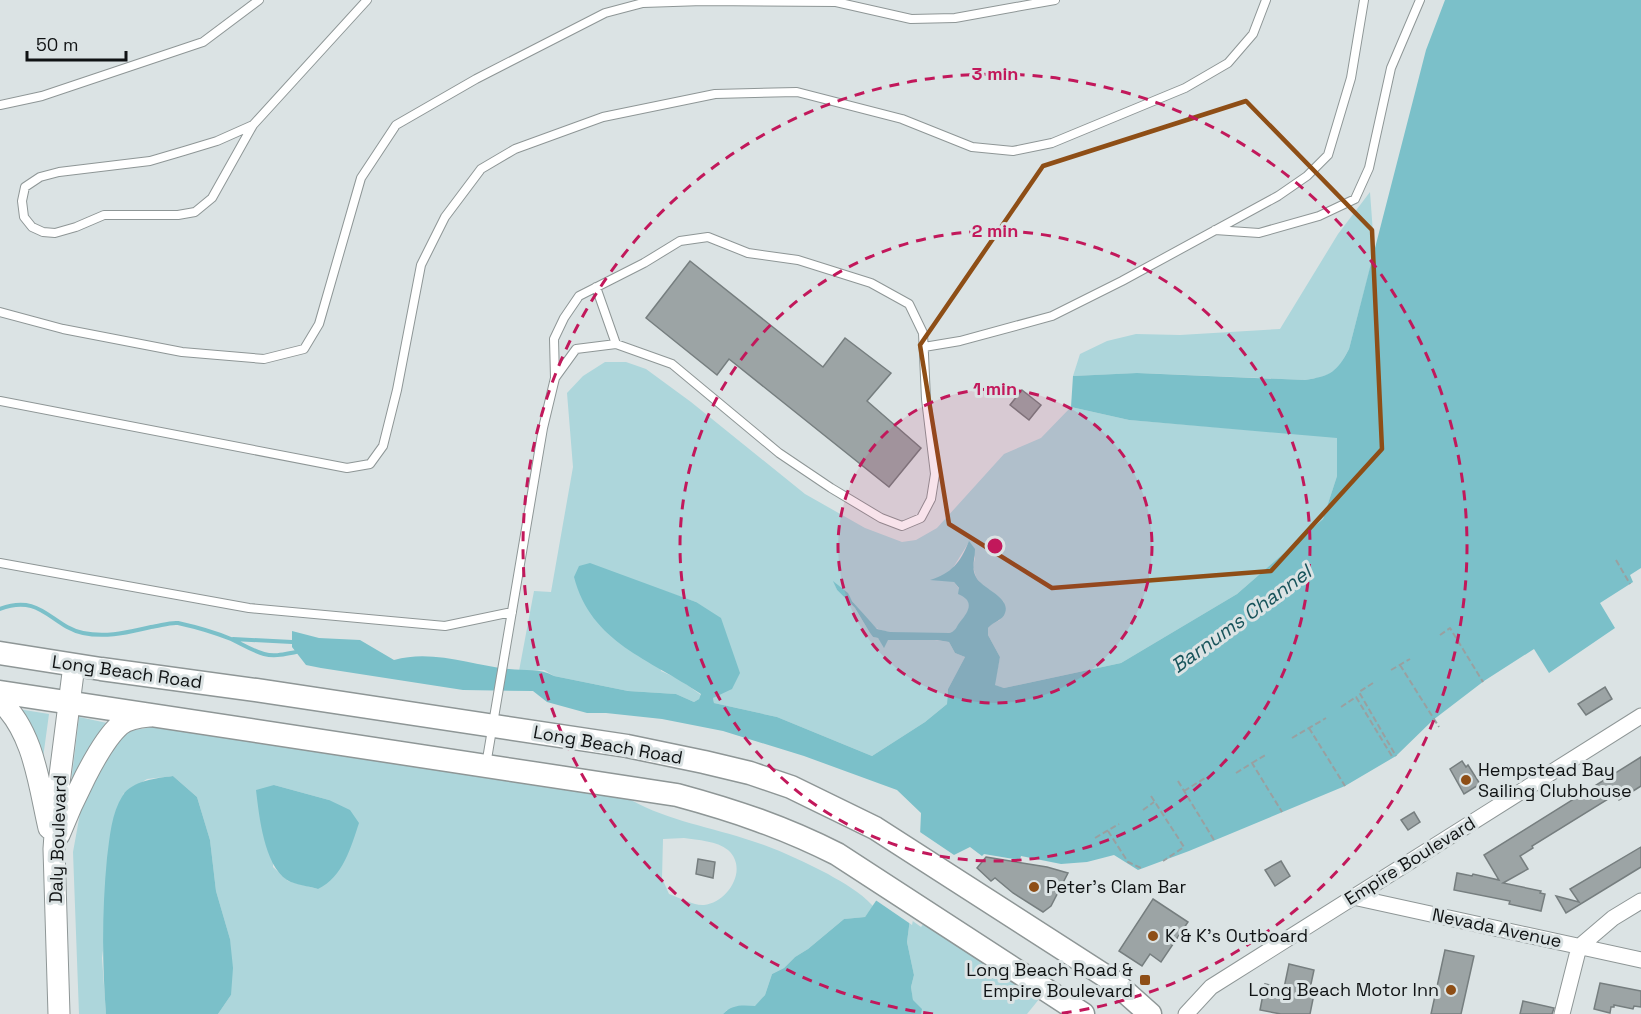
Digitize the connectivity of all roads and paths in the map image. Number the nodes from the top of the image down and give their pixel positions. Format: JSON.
{"nodes":[{"id":1,"x":259,"y":0,"type":"edge"},
{"id":2,"x":367,"y":0,"type":"edge"},
{"id":3,"x":1055,"y":0,"type":"edge"},
{"id":4,"x":1266,"y":0,"type":"edge"},
{"id":5,"x":1364,"y":0,"type":"edge"},
{"id":6,"x":1420,"y":0,"type":"edge"},
{"id":7,"x":0,"y":105,"type":"edge"},
{"id":8,"x":253,"y":125,"type":"junction"},
{"id":9,"x":1214,"y":230,"type":"junction"},
{"id":10,"x":596,"y":287,"type":"junction"},
{"id":11,"x":0,"y":312,"type":"edge"},
{"id":12,"x":616,"y":344,"type":"junction"},
{"id":13,"x":924,"y":346,"type":"junction"},
{"id":14,"x":555,"y":378,"type":"junction"},
{"id":15,"x":0,"y":401,"type":"edge"},
{"id":16,"x":1616,"y":560,"type":"dead end"},
{"id":17,"x":0,"y":563,"type":"edge"},
{"id":18,"x":1630,"y":584,"type":"dead end"},
{"id":19,"x":512,"y":612,"type":"junction"},
{"id":20,"x":1440,"y":635,"type":"dead end"},
{"id":21,"x":0,"y":653,"type":"edge"},
{"id":22,"x":1410,"y":659,"type":"dead end"},
{"id":23,"x":1400,"y":664,"type":"junction"},
{"id":24,"x":74,"y":665,"type":"junction"},
{"id":25,"x":1391,"y":670,"type":"dead end"},
{"id":26,"x":1482,"y":682,"type":"dead end"},
{"id":27,"x":1372,"y":683,"type":"dead end"},
{"id":28,"x":0,"y":692,"type":"edge"},
{"id":29,"x":0,"y":701,"type":"edge"},
{"id":30,"x":69,"y":703,"type":"junction"},
{"id":31,"x":1341,"y":707,"type":"dead end"},
{"id":32,"x":155,"y":715,"type":"junction"},
{"id":33,"x":1641,"y":716,"type":"edge"},
{"id":34,"x":1326,"y":718,"type":"dead end"},
{"id":35,"x":491,"y":725,"type":"junction"},
{"id":36,"x":1439,"y":727,"type":"dead end"},
{"id":37,"x":1309,"y":728,"type":"junction"},
{"id":38,"x":1292,"y":738,"type":"dead end"},
{"id":39,"x":1267,"y":754,"type":"dead end"},
{"id":40,"x":1252,"y":763,"type":"junction"},
{"id":41,"x":486,"y":765,"type":"junction"},
{"id":42,"x":1236,"y":773,"type":"dead end"},
{"id":43,"x":1205,"y":778,"type":"dead end"},
{"id":44,"x":1178,"y":781,"type":"dead end"},
{"id":45,"x":1345,"y":786,"type":"dead end"},
{"id":46,"x":1185,"y":791,"type":"junction"},
{"id":47,"x":1151,"y":796,"type":"dead end"},
{"id":48,"x":1154,"y":802,"type":"junction"},
{"id":49,"x":1143,"y":810,"type":"dead end"},
{"id":50,"x":1282,"y":812,"type":"dead end"},
{"id":51,"x":1119,"y":824,"type":"dead end"},
{"id":52,"x":1108,"y":831,"type":"junction"},
{"id":53,"x":1095,"y":838,"type":"dead end"},
{"id":54,"x":1214,"y":840,"type":"dead end"},
{"id":55,"x":54,"y":849,"type":"junction"},
{"id":56,"x":1163,"y":861,"type":"dead end"},
{"id":57,"x":1142,"y":868,"type":"dead end"},
{"id":58,"x":1353,"y":897,"type":"junction"},
{"id":59,"x":1641,"y":901,"type":"edge"},
{"id":60,"x":1580,"y":947,"type":"junction"},
{"id":61,"x":1641,"y":960,"type":"edge"},
{"id":62,"x":59,"y":1014,"type":"edge"},
{"id":63,"x":1081,"y":1014,"type":"edge"},
{"id":64,"x":1150,"y":1014,"type":"edge"},
{"id":65,"x":1186,"y":1014,"type":"edge"},
{"id":66,"x":1562,"y":1014,"type":"edge"}],
"edges":[{"from":1,"to":7,"type":"lane"},
{"from":2,"to":8,"type":"lane"},
{"from":3,"to":11,"type":"lane"},
{"from":4,"to":15,"type":"lane"},
{"from":5,"to":9,"type":"lane"},
{"from":6,"to":9,"type":"lane"},
{"from":8,"to":8,"type":"lane"},
{"from":9,"to":13,"type":"lane"},
{"from":10,"to":12,"type":"lane"},
{"from":10,"to":13,"type":"lane"},
{"from":10,"to":14,"type":"lane"},
{"from":12,"to":13,"type":"lane"},
{"from":12,"to":14,"type":"lane"},
{"from":14,"to":19,"type":"lane"},
{"from":16,"to":18,"type":"path"},
{"from":17,"to":19,"type":"lane"},
{"from":19,"to":35,"type":"lane"},
{"from":20,"to":26,"type":"path"},
{"from":21,"to":24,"type":"main road","name":"Long Beach Road"},
{"from":22,"to":23,"type":"path"},
{"from":23,"to":25,"type":"path"},
{"from":23,"to":36,"type":"path"},
{"from":24,"to":30,"type":"main road","name":"Daly Boulevard"},
{"from":24,"to":35,"type":"main road","name":"Long Beach Road"},
{"from":27,"to":31,"type":"path"},
{"from":28,"to":30,"type":"main road","name":"Long Beach Road"},
{"from":29,"to":55,"type":"main road"},
{"from":30,"to":32,"type":"main road","name":"Long Beach Road"},
{"from":30,"to":55,"type":"main road","name":"Daly Boulevard"},
{"from":32,"to":41,"type":"main road","name":"Long Beach Road"},
{"from":32,"to":55,"type":"main road"},
{"from":33,"to":58,"type":"street","name":"Empire Boulevard"},
{"from":34,"to":37,"type":"path"},
{"from":35,"to":41,"type":"lane"},
{"from":35,"to":64,"type":"main road","name":"Long Beach Road"},
{"from":37,"to":38,"type":"path"},
{"from":37,"to":45,"type":"path"},
{"from":39,"to":40,"type":"path"},
{"from":40,"to":42,"type":"path"},
{"from":40,"to":50,"type":"path"},
{"from":41,"to":63,"type":"main road","name":"Long Beach Road"},
{"from":43,"to":46,"type":"path"},
{"from":44,"to":46,"type":"path"},
{"from":46,"to":54,"type":"path"},
{"from":47,"to":48,"type":"path"},
{"from":48,"to":49,"type":"path"},
{"from":48,"to":56,"type":"path"},
{"from":51,"to":52,"type":"path"},
{"from":52,"to":53,"type":"path"},
{"from":52,"to":57,"type":"path"},
{"from":55,"to":62,"type":"main road","name":"Daly Boulevard"},
{"from":58,"to":60,"type":"street","name":"Nevada Avenue"},
{"from":58,"to":65,"type":"street","name":"Empire Boulevard"},
{"from":59,"to":60,"type":"street"},
{"from":60,"to":61,"type":"street","name":"Nevada Avenue"},
{"from":60,"to":66,"type":"street"}]}
